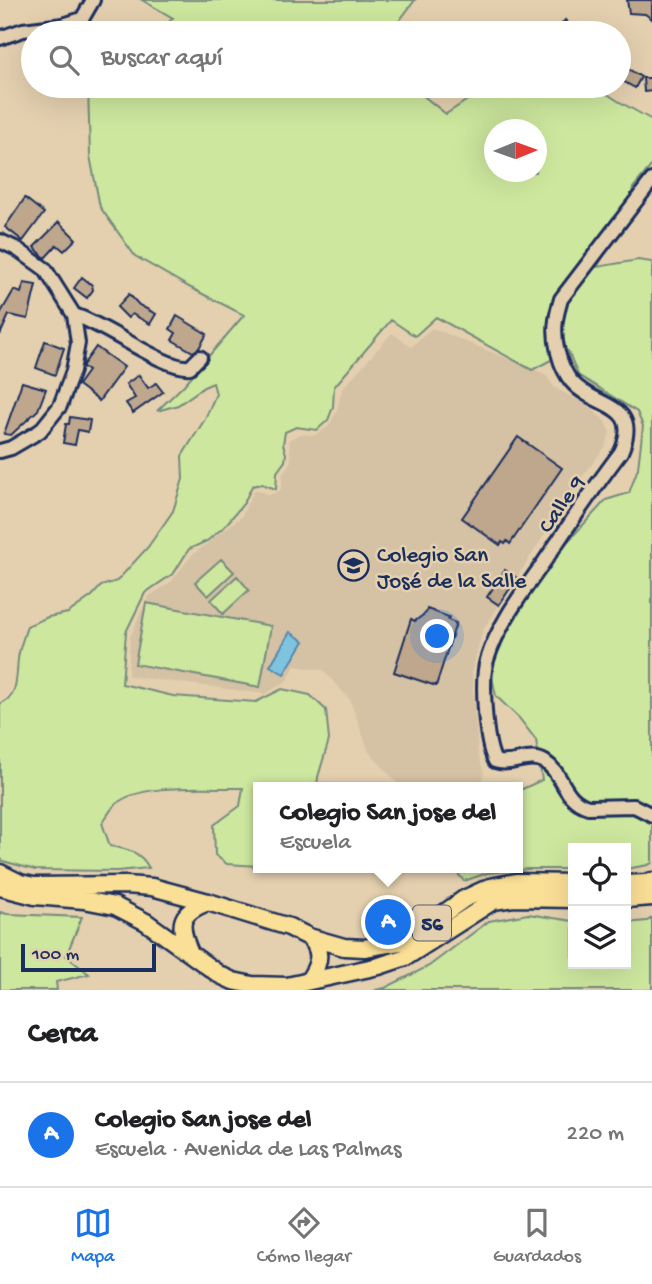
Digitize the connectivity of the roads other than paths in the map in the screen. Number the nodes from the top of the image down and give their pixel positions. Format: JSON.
{"nodes":[{"id":1,"x":93,"y":0,"type":"edge"},
{"id":2,"x":74,"y":21,"type":"edge"},
{"id":3,"x":21,"y":31,"type":"edge"},
{"id":4,"x":0,"y":38,"type":"edge"},
{"id":5,"x":652,"y":180,"type":"edge"},
{"id":6,"x":0,"y":241,"type":"edge"},
{"id":7,"x":74,"y":315,"type":"junction"},
{"id":8,"x":200,"y":357,"type":"dead end"},
{"id":9,"x":0,"y":451,"type":"edge"},
{"id":10,"x":652,"y":815,"type":"edge"},
{"id":11,"x":0,"y":873,"type":"edge"},
{"id":12,"x":652,"y":881,"type":"edge"},
{"id":13,"x":568,"y":883,"type":"edge"},
{"id":14,"x":631,"y":884,"type":"edge"},
{"id":15,"x":0,"y":887,"type":"edge"},
{"id":16,"x":652,"y":897,"type":"edge"},
{"id":17,"x":568,"y":899,"type":"edge"},
{"id":18,"x":631,"y":899,"type":"edge"},
{"id":19,"x":208,"y":902,"type":"junction"},
{"id":20,"x":309,"y":937,"type":"junction"},
{"id":21,"x":190,"y":953,"type":"junction"},
{"id":22,"x":308,"y":981,"type":"junction"}],
"edges":[{"from":1,"to":2,"type":"street"},
{"from":3,"to":4,"type":"street"},
{"from":5,"to":10,"type":"street","name":"Calle 9"},
{"from":6,"to":7,"type":"street"},
{"from":7,"to":8,"type":"street"},
{"from":7,"to":9,"type":"street"},
{"from":11,"to":19,"type":"main road","number":"56"},
{"from":12,"to":14,"type":"main road"},
{"from":13,"to":20,"type":"main road","number":"56"},
{"from":15,"to":21,"type":"main road","number":"56"},
{"from":16,"to":18,"type":"main road"},
{"from":17,"to":22,"type":"main road","number":"56"},
{"from":19,"to":20,"type":"main road","number":"56"},
{"from":19,"to":21,"type":"main road"},
{"from":20,"to":22,"type":"main road"},
{"from":21,"to":22,"type":"main road","number":"56"}]}
